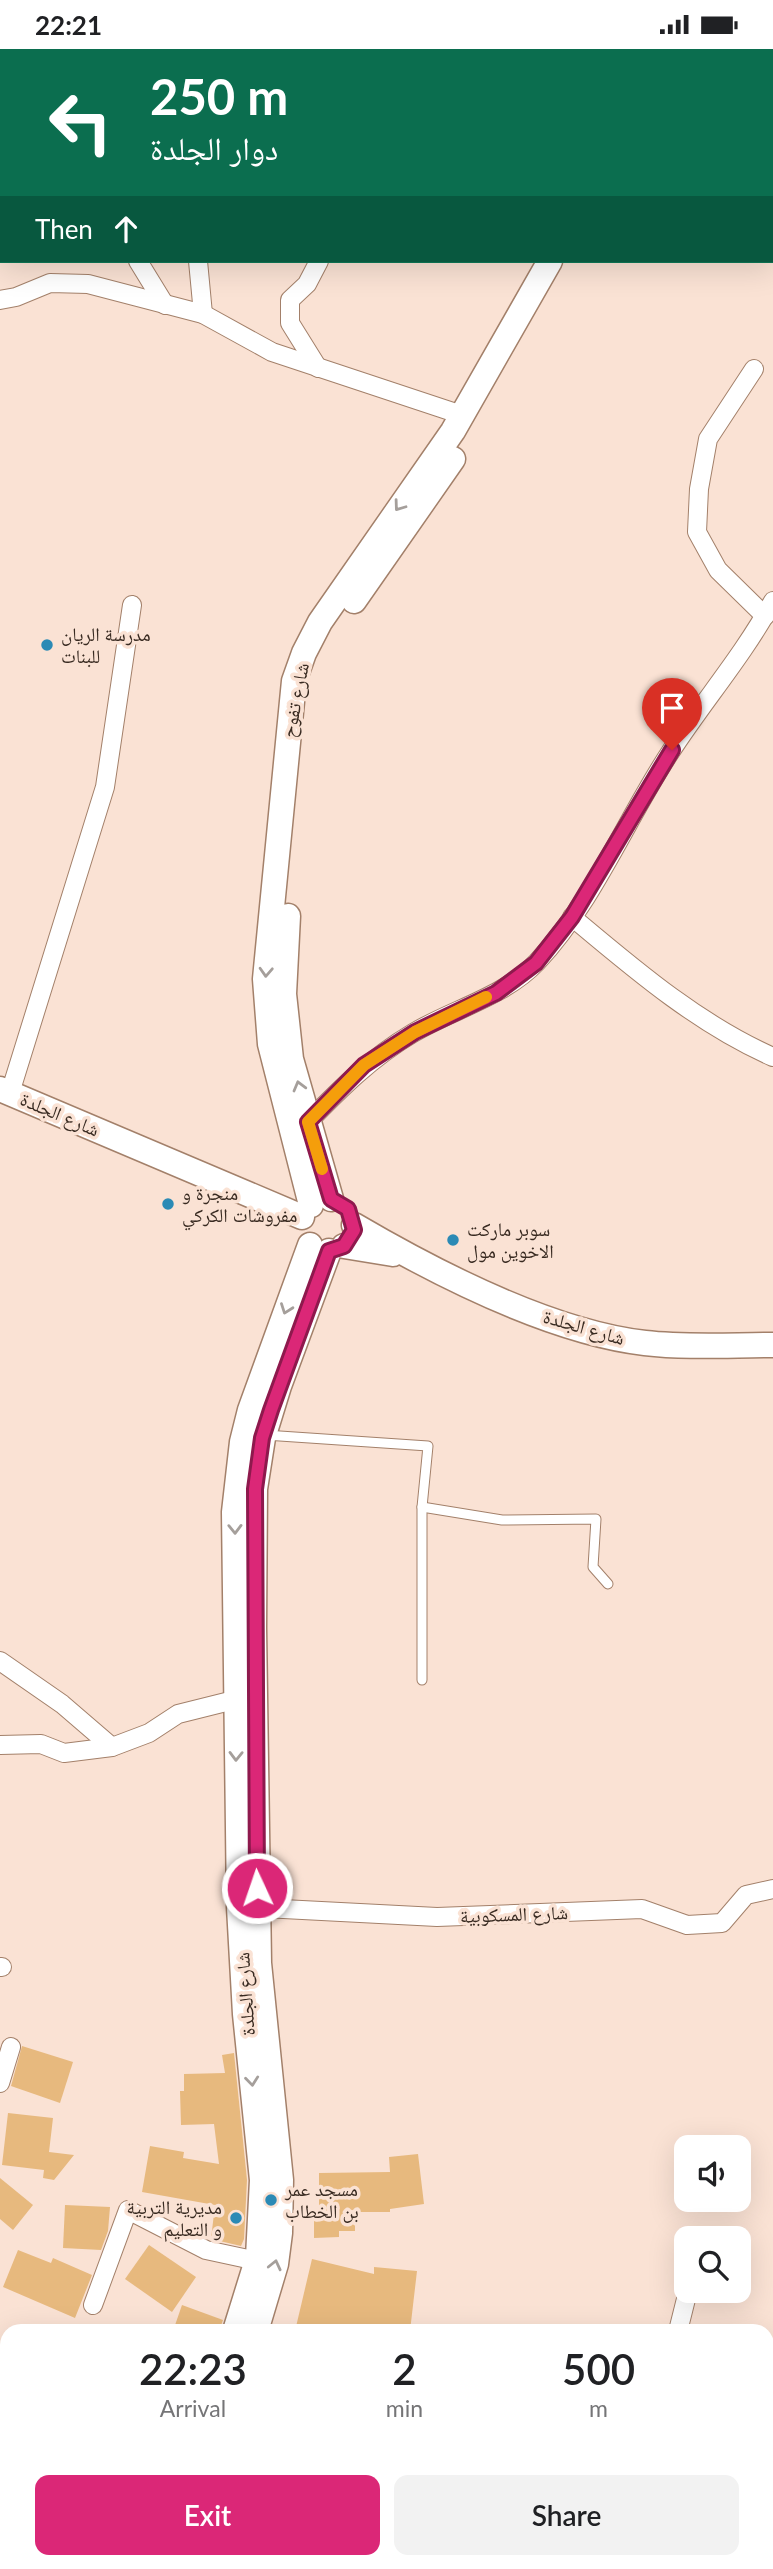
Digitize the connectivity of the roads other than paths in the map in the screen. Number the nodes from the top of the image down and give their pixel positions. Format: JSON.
{"nodes":[{"id":1,"x":139,"y":263,"type":"edge"},
{"id":2,"x":198,"y":263,"type":"edge"},
{"id":3,"x":318,"y":263,"type":"edge"},
{"id":4,"x":549,"y":263,"type":"edge"},
{"id":5,"x":567,"y":263,"type":"edge"},
{"id":6,"x":0,"y":300,"type":"edge"},
{"id":7,"x":165,"y":305,"type":"junction"},
{"id":8,"x":203,"y":314,"type":"junction"},
{"id":9,"x":318,"y":368,"type":"junction"},
{"id":10,"x":754,"y":369,"type":"dead end"},
{"id":11,"x":462,"y":415,"type":"junction"},
{"id":12,"x":132,"y":605,"type":"dead end"},
{"id":13,"x":769,"y":609,"type":"edge"},
{"id":14,"x":572,"y":917,"type":"junction"},
{"id":15,"x":773,"y":1057,"type":"edge"},
{"id":16,"x":3,"y":1091,"type":"edge"},
{"id":17,"x":299,"y":1125,"type":"junction"},
{"id":18,"x":315,"y":1207,"type":"junction"},
{"id":19,"x":334,"y":1242,"type":"junction"},
{"id":20,"x":773,"y":1345,"type":"edge"},
{"id":21,"x":264,"y":1434,"type":"junction"},
{"id":22,"x":422,"y":1507,"type":"junction"},
{"id":23,"x":608,"y":1584,"type":"dead end"},
{"id":24,"x":0,"y":1661,"type":"edge"},
{"id":25,"x":422,"y":1680,"type":"dead end"},
{"id":26,"x":246,"y":1697,"type":"junction"},
{"id":27,"x":0,"y":1745,"type":"edge"},
{"id":28,"x":112,"y":1747,"type":"junction"},
{"id":29,"x":773,"y":1889,"type":"edge"},
{"id":30,"x":249,"y":1907,"type":"junction"},
{"id":31,"x":11,"y":2047,"type":"dead end"},
{"id":32,"x":0,"y":2083,"type":"edge"},
{"id":33,"x":257,"y":2261,"type":"junction"},
{"id":34,"x":685,"y":2303,"type":"edge"},
{"id":35,"x":93,"y":2305,"type":"dead end"},
{"id":36,"x":237,"y":2324,"type":"edge"},
{"id":37,"x":258,"y":2324,"type":"edge"},
{"id":38,"x":680,"y":2324,"type":"edge"}],
"edges":[{"from":1,"to":7,"type":"street"},
{"from":2,"to":8,"type":"street"},
{"from":3,"to":9,"type":"street"},
{"from":4,"to":11,"type":"street","name":"شارع تفوح"},
{"from":17,"to":5,"type":"street","one_way":true},
{"from":6,"to":7,"type":"street"},
{"from":7,"to":8,"type":"street"},
{"from":8,"to":9,"type":"street"},
{"from":9,"to":11,"type":"street"},
{"from":10,"to":13,"type":"street"},
{"from":11,"to":17,"type":"street","name":"شارع تفوح","one_way":true},
{"from":12,"to":16,"type":"street"},
{"from":13,"to":14,"type":"street"},
{"from":14,"to":15,"type":"street"},
{"from":14,"to":17,"type":"street"},
{"from":16,"to":18,"type":"street","name":"شارع الجلدة"},
{"from":17,"to":18,"type":"street"},
{"from":18,"to":19,"type":"street"},
{"from":18,"to":19,"type":"street"},
{"from":19,"to":20,"type":"street","name":"شارع الجلدة"},
{"from":19,"to":21,"type":"street","name":"شارع الجلدة"},
{"from":19,"to":26,"type":"street","name":"شارع الجلدة","one_way":true},
{"from":21,"to":22,"type":"lane"},
{"from":21,"to":26,"type":"street","name":"شارع الجلدة"},
{"from":22,"to":23,"type":"lane"},
{"from":22,"to":25,"type":"lane"},
{"from":24,"to":28,"type":"street"},
{"from":26,"to":28,"type":"street"},
{"from":26,"to":30,"type":"street","name":"شارع الجلدة"},
{"from":27,"to":28,"type":"street"},
{"from":29,"to":30,"type":"street","name":"شارع المسكوبية"},
{"from":30,"to":33,"type":"street","name":"شارع الجلدة","one_way":true},
{"from":37,"to":30,"type":"street","name":"شارع الجلدة","one_way":true},
{"from":31,"to":32,"type":"street"},
{"from":33,"to":35,"type":"street"},
{"from":33,"to":36,"type":"street","name":"شارع الجلدة"},
{"from":34,"to":38,"type":"street"}]}
